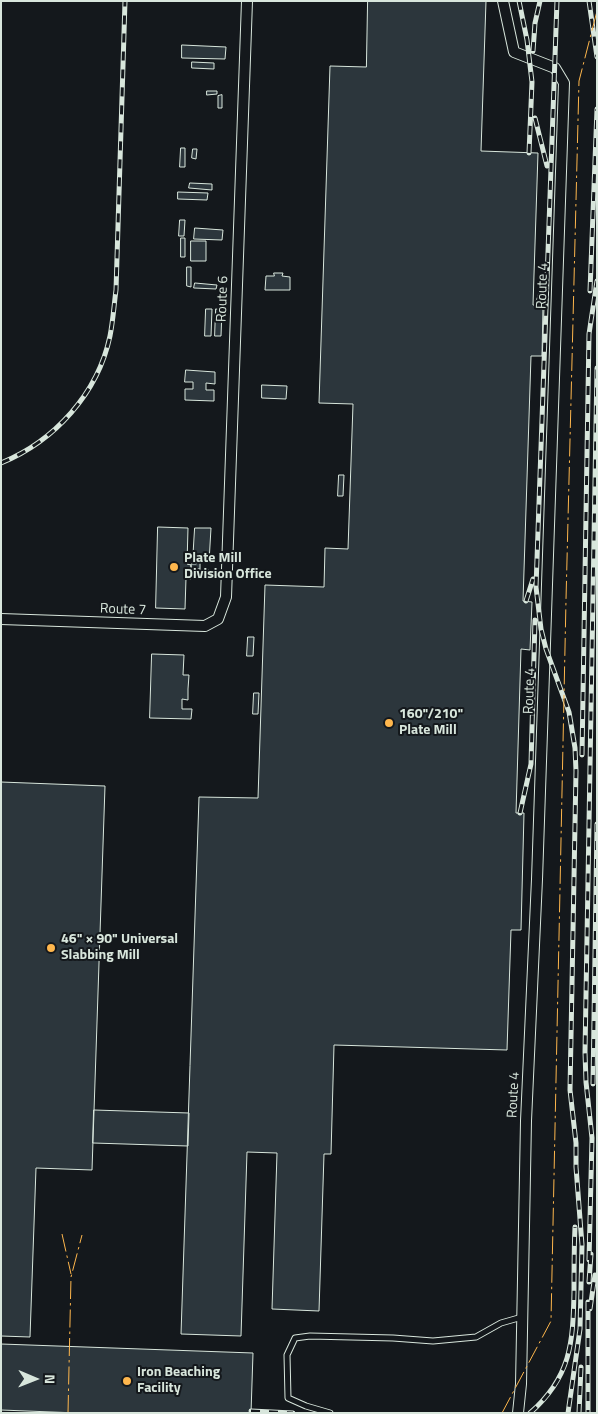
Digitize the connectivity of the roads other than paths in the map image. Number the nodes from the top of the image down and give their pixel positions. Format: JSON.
{"nodes":[{"id":1,"x":247,"y":1,"type":"edge"},
{"id":2,"x":503,"y":1,"type":"edge"},
{"id":3,"x":226,"y":597,"type":"joint"},
{"id":4,"x":1,"y":619,"type":"edge"},
{"id":5,"x":522,"y":1317,"type":"junction"},
{"id":6,"x":330,"y":1413,"type":"edge"},
{"id":7,"x":517,"y":1413,"type":"edge"}],
"edges":[{"from":1,"to":3,"type":"street","name":"Route 6"},
{"from":2,"to":5,"type":"street","name":"Route 4"},
{"from":3,"to":4,"type":"street","name":"Route 7"},
{"from":5,"to":6,"type":"lane"},
{"from":5,"to":7,"type":"street","name":"Route 4"}]}
